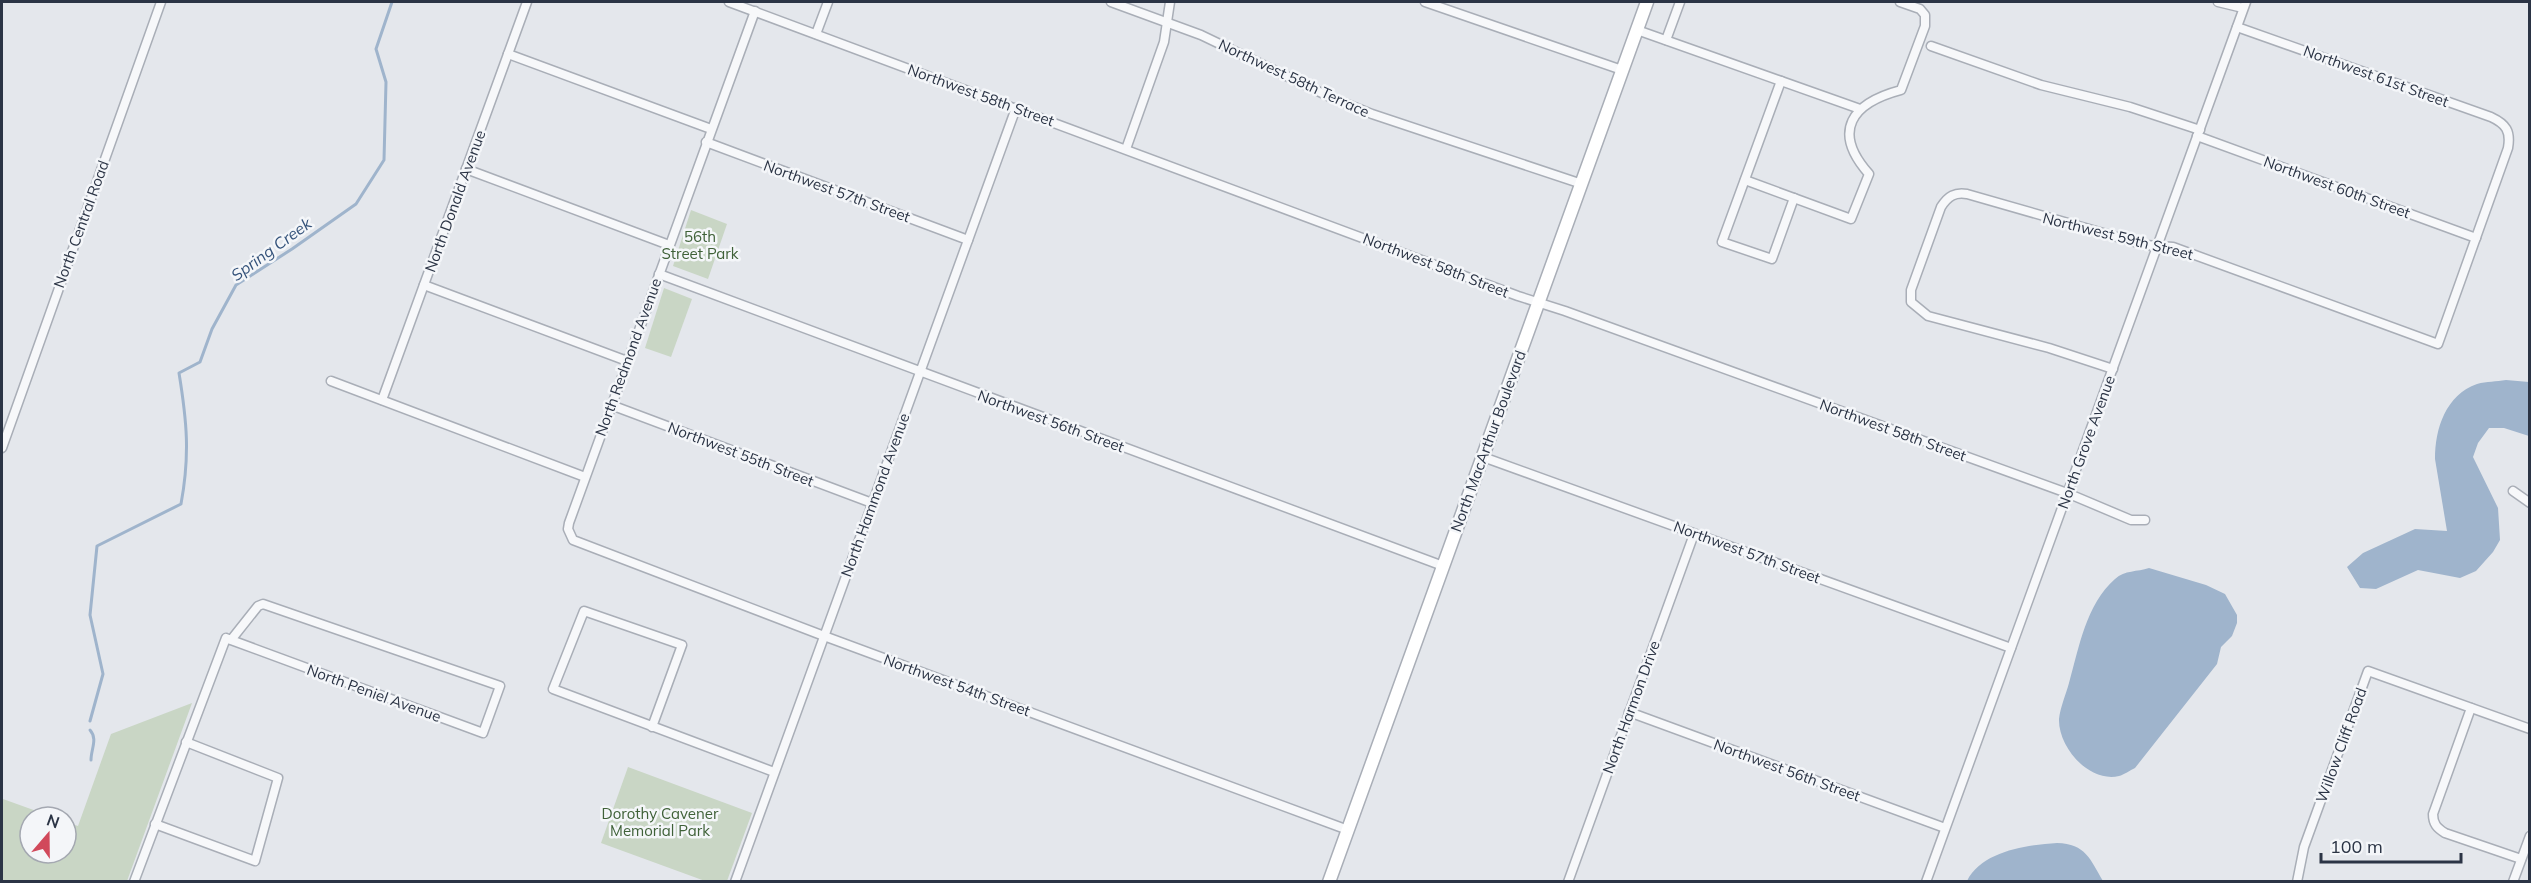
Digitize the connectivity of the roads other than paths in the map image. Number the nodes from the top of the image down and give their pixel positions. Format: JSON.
{"nodes":[{"id":1,"x":161,"y":2,"type":"edge"},
{"id":2,"x":527,"y":2,"type":"edge"},
{"id":3,"x":729,"y":2,"type":"edge"},
{"id":4,"x":828,"y":2,"type":"edge"},
{"id":5,"x":1111,"y":2,"type":"edge"},
{"id":6,"x":1170,"y":2,"type":"edge"},
{"id":7,"x":1425,"y":2,"type":"edge"},
{"id":8,"x":1647,"y":2,"type":"edge"},
{"id":9,"x":1680,"y":2,"type":"edge"},
{"id":10,"x":1900,"y":2,"type":"edge"},
{"id":11,"x":2218,"y":2,"type":"edge"},
{"id":12,"x":2244,"y":5,"type":"edge"},
{"id":13,"x":755,"y":11,"type":"junction"},
{"id":14,"x":1169,"y":22,"type":"junction"},
{"id":15,"x":2237,"y":27,"type":"junction"},
{"id":16,"x":1637,"y":30,"type":"junction"},
{"id":17,"x":816,"y":34,"type":"junction"},
{"id":18,"x":1666,"y":40,"type":"junction"},
{"id":19,"x":1931,"y":46,"type":"dead end"},
{"id":20,"x":508,"y":54,"type":"junction"},
{"id":21,"x":1622,"y":70,"type":"junction"},
{"id":22,"x":1781,"y":81,"type":"junction"},
{"id":23,"x":1016,"y":108,"type":"junction"},
{"id":24,"x":1860,"y":109,"type":"junction"},
{"id":25,"x":711,"y":129,"type":"junction"},
{"id":26,"x":2199,"y":133,"type":"junction"},
{"id":27,"x":706,"y":142,"type":"junction"},
{"id":28,"x":1126,"y":149,"type":"junction"},
{"id":29,"x":466,"y":169,"type":"junction"},
{"id":30,"x":1745,"y":180,"type":"junction"},
{"id":31,"x":1582,"y":184,"type":"junction"},
{"id":32,"x":1794,"y":198,"type":"junction"},
{"id":33,"x":2476,"y":238,"type":"junction"},
{"id":34,"x":968,"y":240,"type":"junction"},
{"id":35,"x":669,"y":245,"type":"junction"},
{"id":36,"x":2157,"y":246,"type":"junction"},
{"id":37,"x":659,"y":274,"type":"junction"},
{"id":38,"x":424,"y":285,"type":"junction"},
{"id":39,"x":1538,"y":302,"type":"junction"},
{"id":40,"x":627,"y":360,"type":"junction"},
{"id":41,"x":2113,"y":369,"type":"junction"},
{"id":42,"x":920,"y":372,"type":"junction"},
{"id":43,"x":331,"y":381,"type":"dead end"},
{"id":44,"x":382,"y":400,"type":"junction"},
{"id":45,"x":610,"y":405,"type":"junction"},
{"id":46,"x":2,"y":448,"type":"edge"},
{"id":47,"x":1483,"y":457,"type":"junction"},
{"id":48,"x":585,"y":477,"type":"junction"},
{"id":49,"x":2513,"y":491,"type":"dead end"},
{"id":50,"x":2067,"y":494,"type":"junction"},
{"id":51,"x":872,"y":503,"type":"junction"},
{"id":52,"x":2529,"y":503,"type":"edge"},
{"id":53,"x":2145,"y":520,"type":"dead end"},
{"id":54,"x":1695,"y":534,"type":"junction"},
{"id":55,"x":570,"y":535,"type":"joint"},
{"id":56,"x":1443,"y":566,"type":"junction"},
{"id":57,"x":824,"y":636,"type":"junction"},
{"id":58,"x":231,"y":640,"type":"junction"},
{"id":59,"x":2011,"y":648,"type":"junction"},
{"id":60,"x":2471,"y":708,"type":"junction"},
{"id":61,"x":1629,"y":712,"type":"junction"},
{"id":62,"x":652,"y":727,"type":"junction"},
{"id":63,"x":2529,"y":729,"type":"edge"},
{"id":64,"x":186,"y":742,"type":"junction"},
{"id":65,"x":774,"y":772,"type":"junction"},
{"id":66,"x":155,"y":824,"type":"junction"},
{"id":67,"x":1945,"y":828,"type":"junction"},
{"id":68,"x":1348,"y":830,"type":"junction"},
{"id":69,"x":2529,"y":836,"type":"edge"},
{"id":70,"x":2521,"y":860,"type":"junction"},
{"id":71,"x":134,"y":882,"type":"edge"},
{"id":72,"x":735,"y":882,"type":"edge"},
{"id":73,"x":1329,"y":882,"type":"edge"},
{"id":74,"x":1568,"y":882,"type":"edge"},
{"id":75,"x":1926,"y":882,"type":"edge"},
{"id":76,"x":2297,"y":882,"type":"edge"},
{"id":77,"x":2513,"y":882,"type":"edge"}],
"edges":[{"from":1,"to":46,"type":"street","name":"North Central Road"},
{"from":2,"to":20,"type":"street","name":"North Donald Avenue"},
{"from":3,"to":13,"type":"street","name":"Northwest 58th Street"},
{"from":4,"to":17,"type":"street"},
{"from":5,"to":14,"type":"street","name":"Northwest 58th Terrace"},
{"from":6,"to":14,"type":"street"},
{"from":7,"to":21,"type":"street"},
{"from":8,"to":16,"type":"main road","name":"North MacArthur Boulevard"},
{"from":9,"to":18,"type":"street"},
{"from":10,"to":24,"type":"street"},
{"from":11,"to":12,"type":"street"},
{"from":12,"to":15,"type":"street","name":"North Grove Avenue"},
{"from":13,"to":17,"type":"street","name":"Northwest 58th Street"},
{"from":13,"to":25,"type":"street","name":"North Redmond Avenue"},
{"from":14,"to":28,"type":"street"},
{"from":14,"to":31,"type":"street","name":"Northwest 58th Terrace"},
{"from":15,"to":26,"type":"street","name":"North Grove Avenue"},
{"from":15,"to":33,"type":"street","name":"Northwest 61st Street"},
{"from":16,"to":18,"type":"street"},
{"from":16,"to":21,"type":"main road","name":"North MacArthur Boulevard"},
{"from":17,"to":23,"type":"street","name":"Northwest 58th Street"},
{"from":18,"to":22,"type":"street"},
{"from":19,"to":26,"type":"street","name":"Northwest 60th Street"},
{"from":20,"to":25,"type":"street"},
{"from":20,"to":29,"type":"street","name":"North Donald Avenue"},
{"from":21,"to":31,"type":"main road","name":"North MacArthur Boulevard"},
{"from":22,"to":24,"type":"street"},
{"from":22,"to":30,"type":"street"},
{"from":23,"to":28,"type":"street","name":"Northwest 58th Street"},
{"from":23,"to":34,"type":"street","name":"North Hammond Avenue"},
{"from":24,"to":32,"type":"street"},
{"from":25,"to":27,"type":"street","name":"North Redmond Avenue"},
{"from":26,"to":33,"type":"street","name":"Northwest 60th Street"},
{"from":26,"to":36,"type":"street","name":"North Grove Avenue"},
{"from":27,"to":34,"type":"street","name":"Northwest 57th Street"},
{"from":27,"to":35,"type":"street","name":"North Redmond Avenue"},
{"from":28,"to":39,"type":"street","name":"Northwest 58th Street"},
{"from":29,"to":35,"type":"street"},
{"from":29,"to":38,"type":"street","name":"North Donald Avenue"},
{"from":30,"to":32,"type":"street"},
{"from":30,"to":32,"type":"street"},
{"from":31,"to":39,"type":"main road","name":"North MacArthur Boulevard"},
{"from":33,"to":36,"type":"street","name":"Northwest 59th Street"},
{"from":34,"to":42,"type":"street","name":"North Hammond Avenue"},
{"from":35,"to":37,"type":"street","name":"North Redmond Avenue"},
{"from":36,"to":41,"type":"street","name":"North Grove Avenue"},
{"from":36,"to":41,"type":"street","name":"Northwest 59th Street"},
{"from":37,"to":40,"type":"street","name":"North Redmond Avenue"},
{"from":37,"to":42,"type":"street","name":"Northwest 56th Street"},
{"from":38,"to":40,"type":"street"},
{"from":38,"to":44,"type":"street","name":"North Donald Avenue"},
{"from":39,"to":47,"type":"main road","name":"North MacArthur Boulevard"},
{"from":39,"to":50,"type":"street","name":"Northwest 58th Street"},
{"from":40,"to":45,"type":"street","name":"North Redmond Avenue"},
{"from":41,"to":50,"type":"street","name":"North Grove Avenue"},
{"from":42,"to":51,"type":"street","name":"North Hammond Avenue"},
{"from":42,"to":56,"type":"street","name":"Northwest 56th Street"},
{"from":43,"to":44,"type":"street"},
{"from":44,"to":48,"type":"street"},
{"from":45,"to":48,"type":"street","name":"North Redmond Avenue"},
{"from":45,"to":51,"type":"street","name":"Northwest 55th Street"},
{"from":47,"to":54,"type":"street","name":"Northwest 57th Street"},
{"from":47,"to":56,"type":"main road","name":"North MacArthur Boulevard"},
{"from":48,"to":55,"type":"street","name":"North Redmond Avenue"},
{"from":49,"to":52,"type":"street"},
{"from":50,"to":53,"type":"street","name":"Northwest 58th Street"},
{"from":50,"to":59,"type":"street","name":"North Grove Avenue"},
{"from":51,"to":57,"type":"street","name":"North Hammond Avenue"},
{"from":54,"to":59,"type":"street","name":"Northwest 57th Street"},
{"from":54,"to":61,"type":"street","name":"North Harmon Drive"},
{"from":55,"to":57,"type":"street","name":"Northwest 54th Street"},
{"from":56,"to":68,"type":"main road","name":"North MacArthur Boulevard"},
{"from":57,"to":65,"type":"street","name":"North Hammond Avenue"},
{"from":57,"to":68,"type":"street","name":"Northwest 54th Street"},
{"from":58,"to":58,"type":"street","name":"North Peniel Avenue"},
{"from":58,"to":64,"type":"street"},
{"from":59,"to":67,"type":"street","name":"North Grove Avenue"},
{"from":60,"to":63,"type":"street","name":"Willow Cliff Road"},
{"from":60,"to":70,"type":"street"},
{"from":60,"to":76,"type":"street","name":"Willow Cliff Road"},
{"from":61,"to":67,"type":"street","name":"Northwest 56th Street"},
{"from":61,"to":74,"type":"street","name":"North Harmon Drive"},
{"from":62,"to":62,"type":"street"},
{"from":62,"to":65,"type":"street"},
{"from":64,"to":66,"type":"street"},
{"from":64,"to":66,"type":"street"},
{"from":65,"to":72,"type":"street","name":"North Hammond Avenue"},
{"from":66,"to":71,"type":"street"},
{"from":67,"to":75,"type":"street","name":"North Grove Avenue"},
{"from":68,"to":73,"type":"main road","name":"North MacArthur Boulevard"},
{"from":69,"to":70,"type":"street"},
{"from":70,"to":77,"type":"street"}]}
